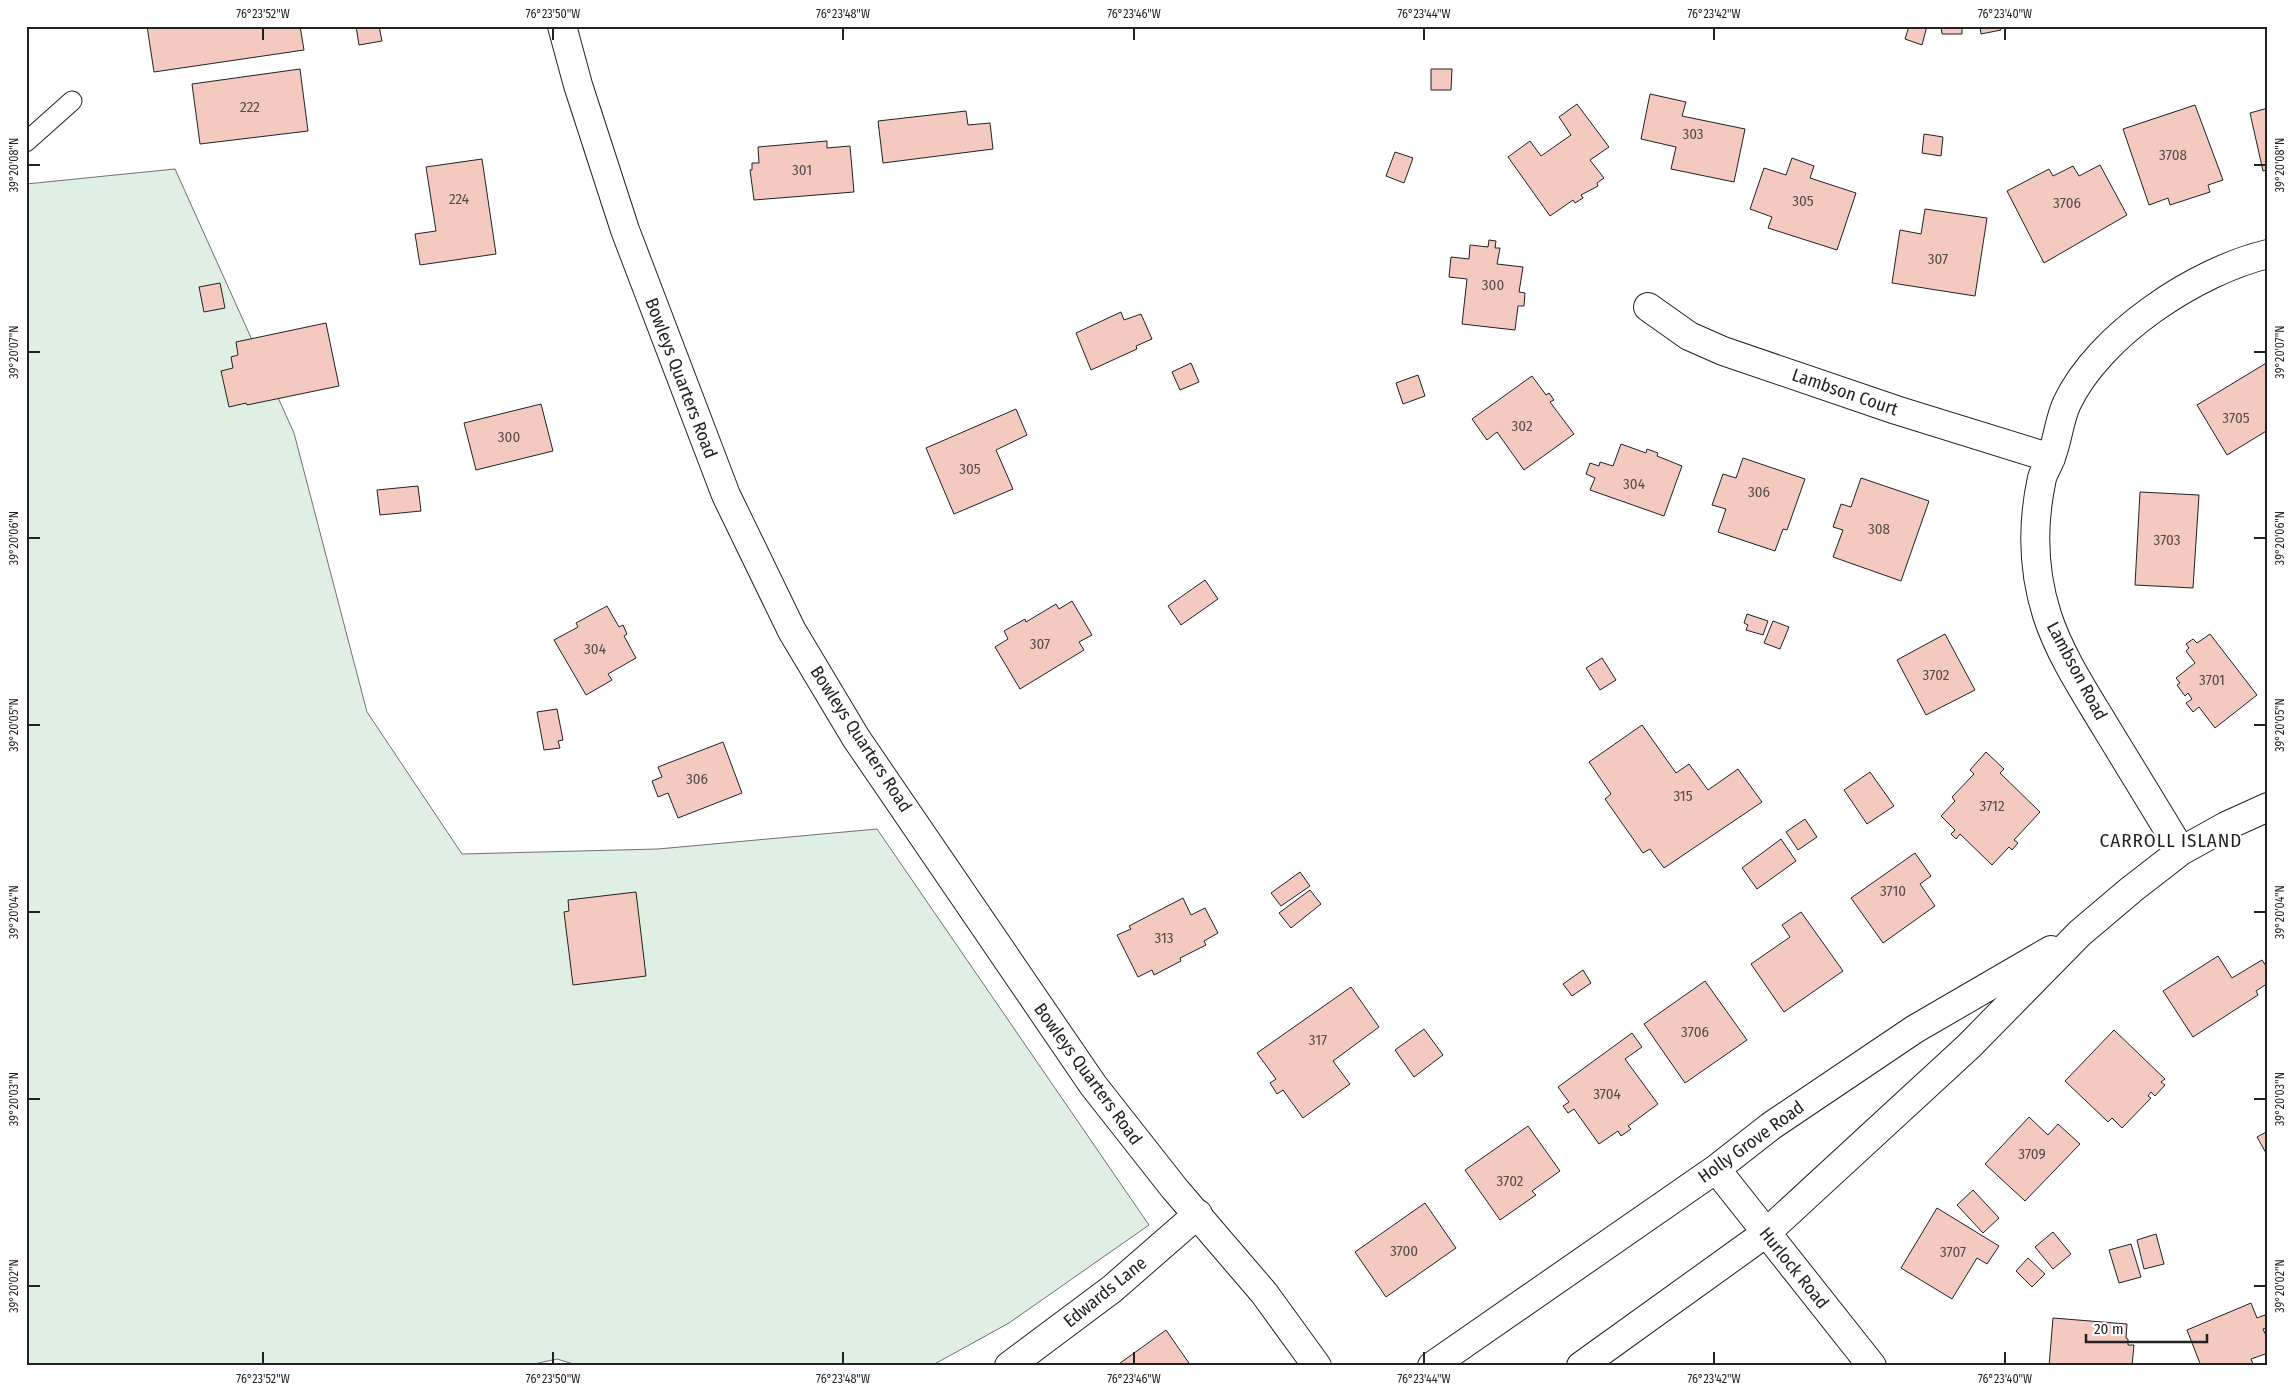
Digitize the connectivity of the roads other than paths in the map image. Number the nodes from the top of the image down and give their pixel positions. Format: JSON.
{"nodes":[{"id":1,"x":562,"y":26,"type":"edge"},
{"id":2,"x":72,"y":101,"type":"dead end"},
{"id":3,"x":26,"y":142,"type":"edge"},
{"id":4,"x":2268,"y":254,"type":"edge"},
{"id":5,"x":1648,"y":307,"type":"dead end"},
{"id":6,"x":2051,"y":458,"type":"junction"},
{"id":7,"x":2268,"y":807,"type":"edge"},
{"id":8,"x":2181,"y":851,"type":"junction"},
{"id":9,"x":2080,"y":933,"type":"junction"},
{"id":10,"x":1716,"y":1169,"type":"junction"},
{"id":11,"x":1198,"y":1214,"type":"junction"},
{"id":12,"x":1766,"y":1234,"type":"junction"},
{"id":13,"x":1010,"y":1366,"type":"edge"},
{"id":14,"x":1318,"y":1366,"type":"edge"},
{"id":15,"x":1432,"y":1366,"type":"edge"},
{"id":16,"x":1581,"y":1366,"type":"edge"},
{"id":17,"x":1872,"y":1366,"type":"edge"}],
"edges":[{"from":1,"to":11,"type":"street","name":"Bowleys Quarters Road"},
{"from":2,"to":3,"type":"lane"},
{"from":4,"to":6,"type":"street","name":"Lambson Road"},
{"from":5,"to":6,"type":"street","name":"Lambson Court"},
{"from":6,"to":8,"type":"street","name":"Lambson Road"},
{"from":7,"to":8,"type":"street","name":"Holly Grove Road"},
{"from":8,"to":9,"type":"street","name":"Holly Grove Road"},
{"from":9,"to":10,"type":"street","name":"Holly Grove Road"},
{"from":9,"to":12,"type":"street","name":"Holly Grove Road"},
{"from":10,"to":12,"type":"street","name":"Hurlock Road"},
{"from":10,"to":15,"type":"street","name":"Holly Grove Road"},
{"from":11,"to":13,"type":"street","name":"Edwards Lane"},
{"from":11,"to":14,"type":"street","name":"Bowleys Quarters Road"},
{"from":12,"to":16,"type":"street","name":"Holly Grove Road"},
{"from":12,"to":17,"type":"street","name":"Hurlock Road"}]}
